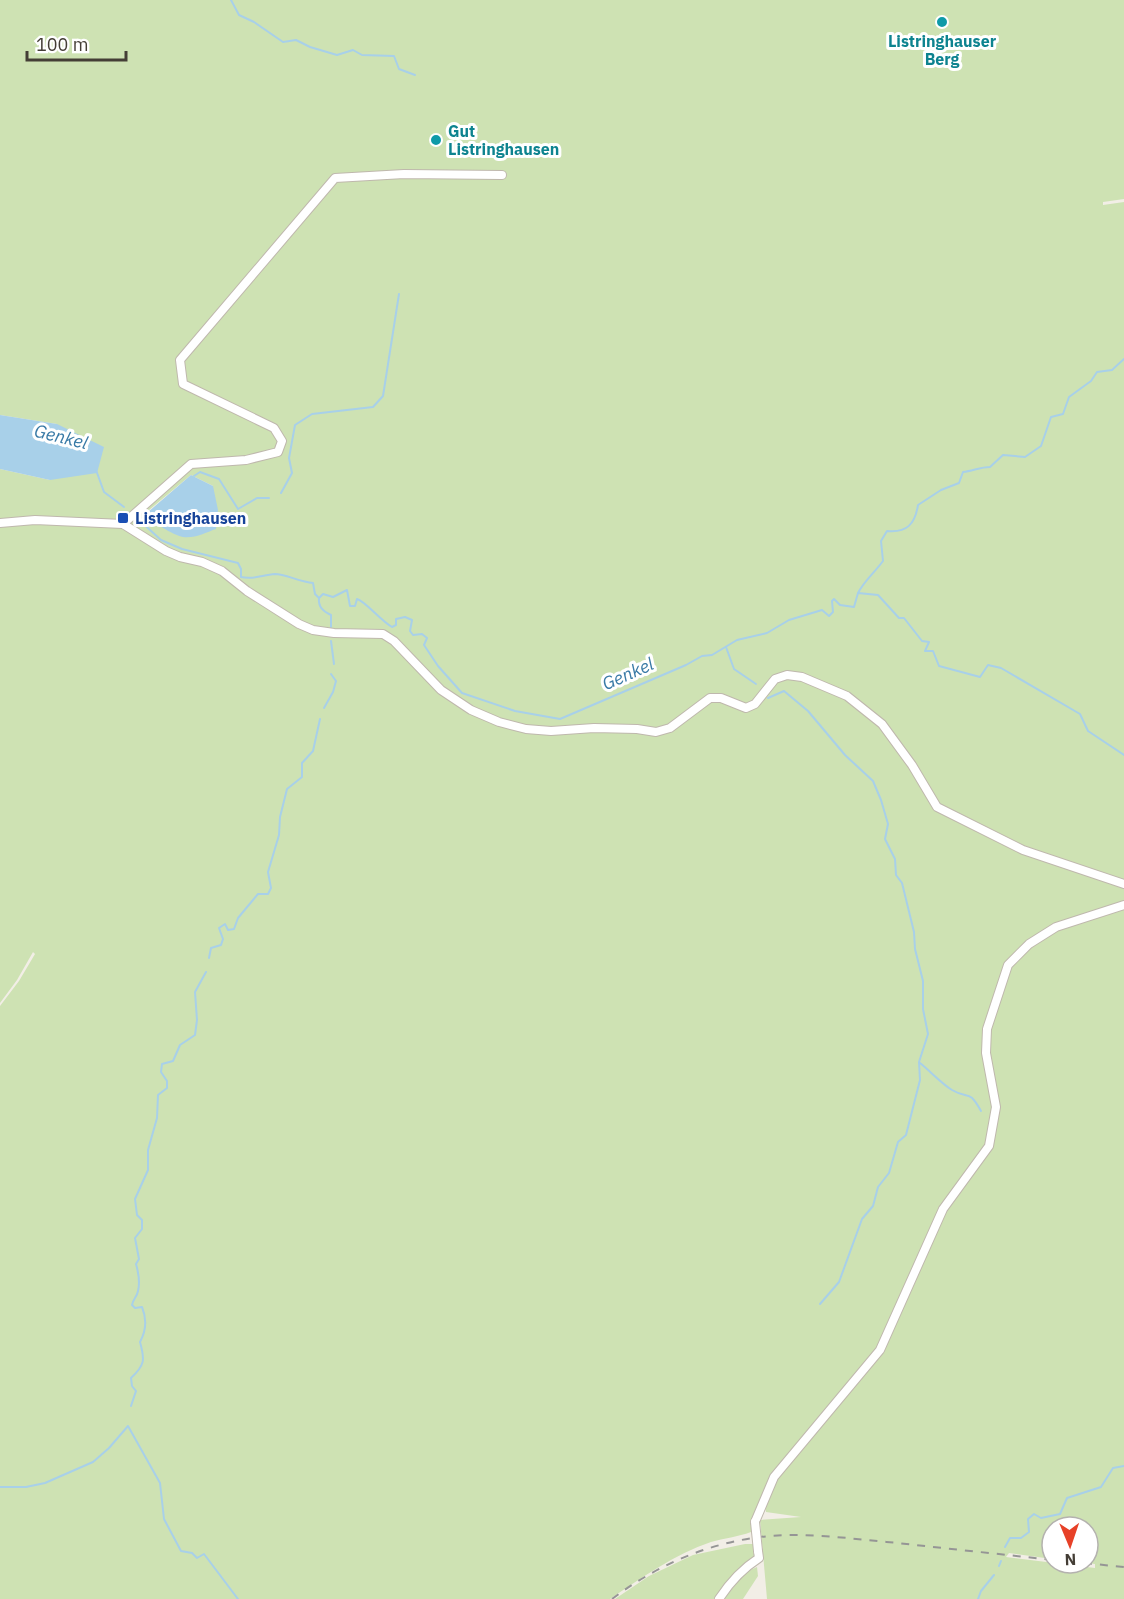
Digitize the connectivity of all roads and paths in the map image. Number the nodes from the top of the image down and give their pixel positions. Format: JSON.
{"nodes":[{"id":1,"x":502,"y":175,"type":"dead end"},
{"id":2,"x":0,"y":523,"type":"edge"},
{"id":3,"x":123,"y":524,"type":"junction"},
{"id":4,"x":1124,"y":884,"type":"edge"},
{"id":5,"x":1124,"y":905,"type":"edge"},
{"id":6,"x":719,"y":1599,"type":"edge"}],
"edges":[{"from":1,"to":3,"type":"street"},
{"from":2,"to":3,"type":"street"},
{"from":3,"to":4,"type":"street"},
{"from":5,"to":6,"type":"street","bridge":true}]}
